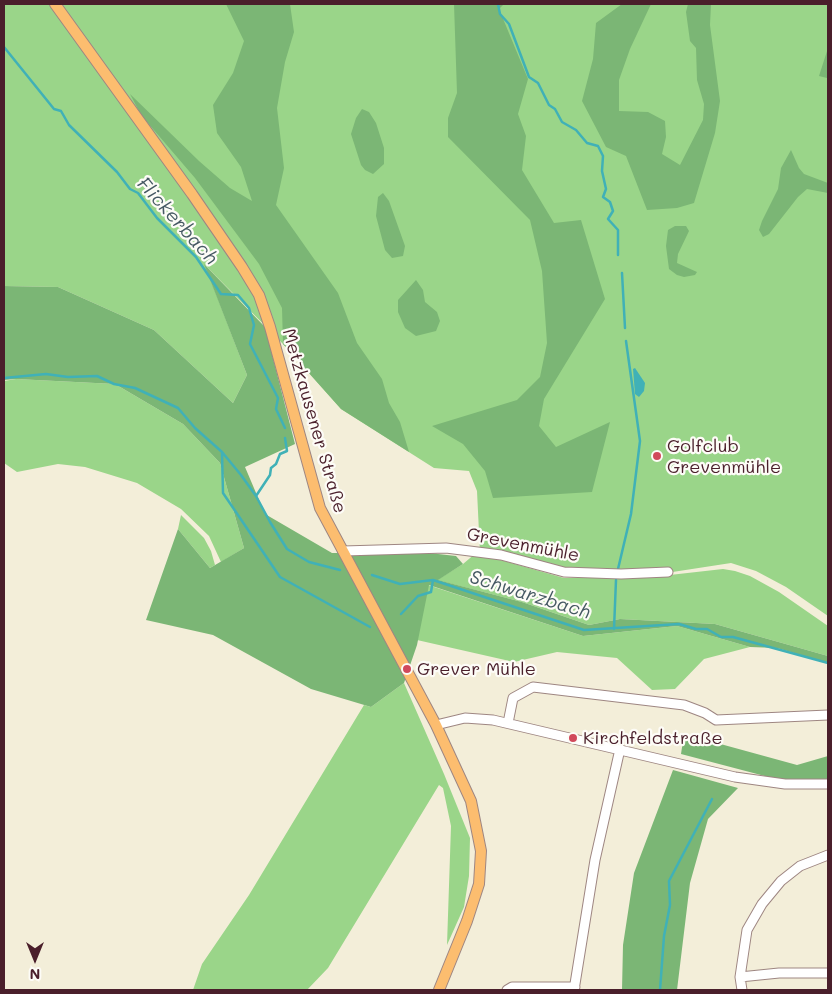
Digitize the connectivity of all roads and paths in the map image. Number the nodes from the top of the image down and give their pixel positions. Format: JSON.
{"nodes":[{"id":1,"x":55,"y":4,"type":"edge"},
{"id":2,"x":343,"y":551,"type":"junction"},
{"id":3,"x":668,"y":572,"type":"dead end"},
{"id":4,"x":828,"y":715,"type":"edge"},
{"id":5,"x":508,"y":723,"type":"junction"},
{"id":6,"x":436,"y":725,"type":"junction"},
{"id":7,"x":620,"y":749,"type":"junction"},
{"id":8,"x":828,"y":784,"type":"edge"},
{"id":9,"x":828,"y":855,"type":"edge"},
{"id":10,"x":828,"y":973,"type":"edge"},
{"id":11,"x":740,"y":977,"type":"junction"},
{"id":12,"x":575,"y":988,"type":"edge"},
{"id":13,"x":439,"y":990,"type":"edge"},
{"id":14,"x":507,"y":990,"type":"edge"},
{"id":15,"x":742,"y":990,"type":"edge"}],
"edges":[{"from":1,"to":2,"type":"main road","name":"Metzkausener Straße"},
{"from":2,"to":3,"type":"street","name":"Grevenmühle"},
{"from":2,"to":6,"type":"main road","name":"Metzkausener Straße"},
{"from":4,"to":5,"type":"street"},
{"from":5,"to":6,"type":"street"},
{"from":5,"to":7,"type":"street"},
{"from":6,"to":13,"type":"main road","name":"Metzkausener Straße"},
{"from":7,"to":8,"type":"street"},
{"from":7,"to":12,"type":"street"},
{"from":9,"to":11,"type":"street"},
{"from":10,"to":11,"type":"street"},
{"from":11,"to":15,"type":"street"},
{"from":12,"to":14,"type":"street"}]}
